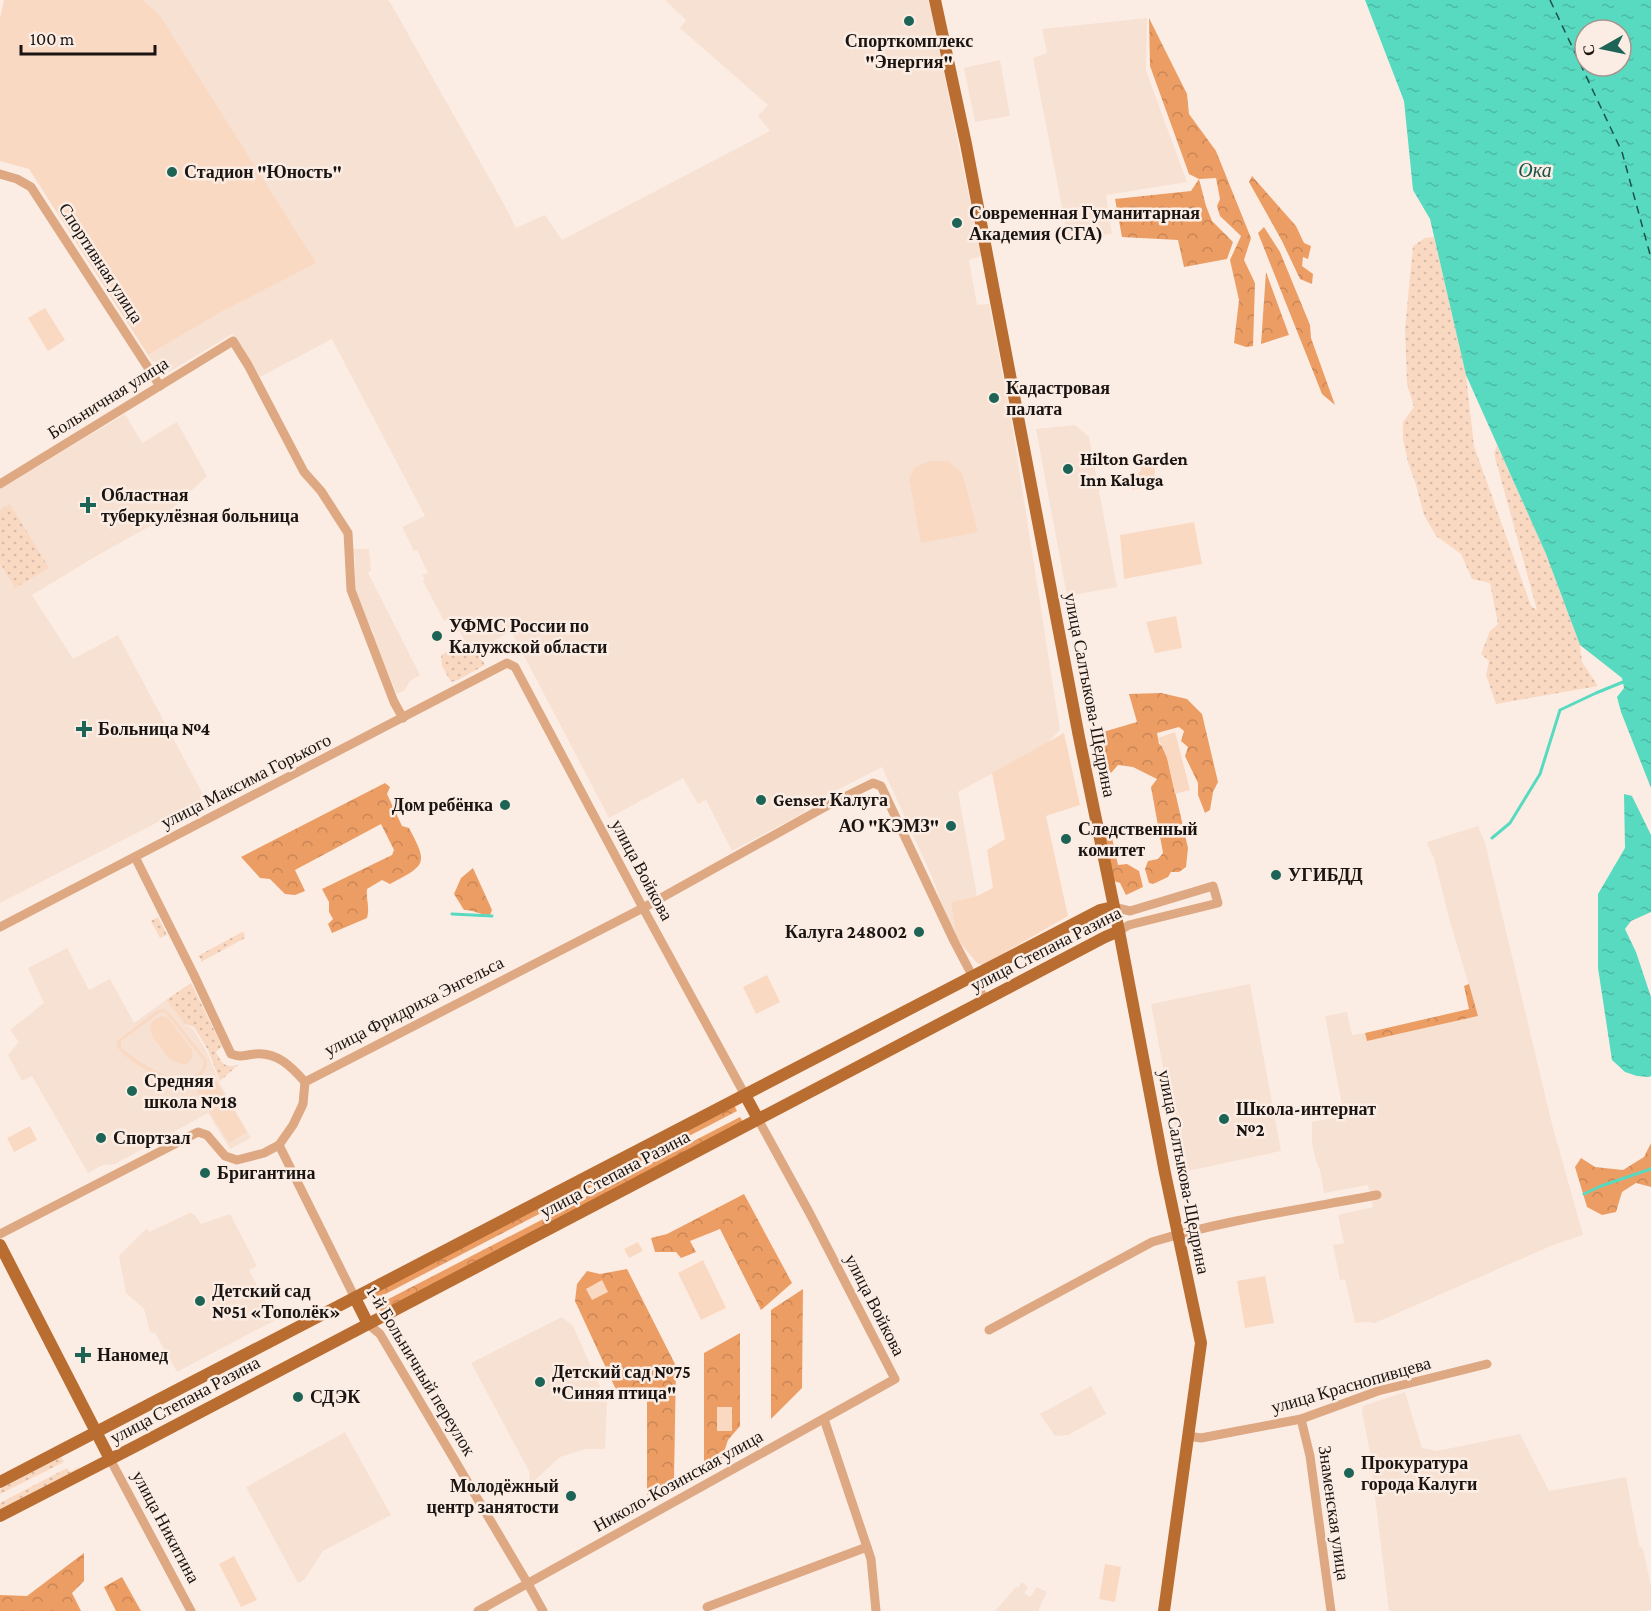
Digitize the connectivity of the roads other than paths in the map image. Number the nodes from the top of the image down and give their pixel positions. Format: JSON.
{"nodes":[{"id":1,"x":935,"y":0,"type":"edge"},
{"id":2,"x":0,"y":174,"type":"edge"},
{"id":3,"x":160,"y":386,"type":"junction"},
{"id":4,"x":0,"y":484,"type":"edge"},
{"id":5,"x":507,"y":663,"type":"joint"},
{"id":6,"x":403,"y":718,"type":"junction"},
{"id":7,"x":135,"y":857,"type":"junction"},
{"id":8,"x":1113,"y":907,"type":"junction"},
{"id":9,"x":643,"y":908,"type":"junction"},
{"id":10,"x":0,"y":927,"type":"edge"},
{"id":11,"x":1119,"y":931,"type":"junction"},
{"id":12,"x":972,"y":976,"type":"junction"},
{"id":13,"x":985,"y":1000,"type":"junction"},
{"id":14,"x":305,"y":1082,"type":"junction"},
{"id":15,"x":745,"y":1095,"type":"junction"},
{"id":16,"x":758,"y":1119,"type":"junction"},
{"id":17,"x":279,"y":1145,"type":"junction"},
{"id":18,"x":1377,"y":1195,"type":"dead end"},
{"id":19,"x":0,"y":1234,"type":"edge"},
{"id":20,"x":1178,"y":1235,"type":"junction"},
{"id":21,"x":0,"y":1245,"type":"edge"},
{"id":22,"x":355,"y":1298,"type":"junction"},
{"id":23,"x":368,"y":1324,"type":"junction"},
{"id":24,"x":989,"y":1329,"type":"dead end"},
{"id":25,"x":1487,"y":1364,"type":"dead end"},
{"id":26,"x":895,"y":1379,"type":"joint"},
{"id":27,"x":824,"y":1419,"type":"junction"},
{"id":28,"x":1301,"y":1419,"type":"junction"},
{"id":29,"x":96,"y":1433,"type":"junction"},
{"id":30,"x":1188,"y":1436,"type":"junction"},
{"id":31,"x":110,"y":1459,"type":"junction"},
{"id":32,"x":0,"y":1482,"type":"edge"},
{"id":33,"x":0,"y":1516,"type":"edge"},
{"id":34,"x":867,"y":1547,"type":"junction"},
{"id":35,"x":528,"y":1584,"type":"junction"},
{"id":36,"x":707,"y":1607,"type":"dead end"},
{"id":37,"x":190,"y":1611,"type":"edge"},
{"id":38,"x":478,"y":1611,"type":"edge"},
{"id":39,"x":543,"y":1611,"type":"edge"},
{"id":40,"x":876,"y":1611,"type":"edge"},
{"id":41,"x":1164,"y":1611,"type":"edge"},
{"id":42,"x":1331,"y":1611,"type":"edge"}],
"edges":[{"from":1,"to":8,"type":"main road","name":"улица Салтыкова-Щедрина"},
{"from":2,"to":3,"type":"street","name":"Спортивная улица"},
{"from":3,"to":4,"type":"street","name":"Больничная улица"},
{"from":3,"to":6,"type":"street","name":"Больничная улица"},
{"from":5,"to":6,"type":"street","name":"улица Максима Горького"},
{"from":5,"to":9,"type":"street","name":"улица Войкова"},
{"from":6,"to":7,"type":"street","name":"улица Максима Горького"},
{"from":7,"to":10,"type":"street","name":"улица Максима Горького"},
{"from":7,"to":14,"type":"street"},
{"from":8,"to":11,"type":"main road","name":"улица Салтыкова-Щедрина"},
{"from":8,"to":11,"type":"street","name":"улица Степана Разина"},
{"from":8,"to":12,"type":"main road","name":"улица Степана Разина"},
{"from":9,"to":12,"type":"street","name":"улица Фридриха Энгельса"},
{"from":9,"to":14,"type":"street","name":"улица Фридриха Энгельса"},
{"from":9,"to":15,"type":"street","name":"улица Войкова"},
{"from":11,"to":13,"type":"main road","name":"улица Степана Разина"},
{"from":11,"to":20,"type":"main road","name":"улица Салтыкова-Щедрина"},
{"from":12,"to":13,"type":"street"},
{"from":12,"to":15,"type":"main road","name":"улица Степана Разина"},
{"from":13,"to":16,"type":"main road","name":"улица Степана Разина"},
{"from":14,"to":17,"type":"street"},
{"from":15,"to":16,"type":"main road"},
{"from":15,"to":22,"type":"main road","name":"улица Степана Разина"},
{"from":16,"to":23,"type":"main road","name":"улица Степана Разина"},
{"from":16,"to":26,"type":"street","name":"улица Войкова"},
{"from":17,"to":19,"type":"street"},
{"from":17,"to":22,"type":"street","name":"1-й Больничный переулок"},
{"from":18,"to":20,"type":"street"},
{"from":20,"to":24,"type":"street"},
{"from":20,"to":30,"type":"main road","name":"улица Салтыкова-Щедрина"},
{"from":21,"to":29,"type":"main road"},
{"from":22,"to":23,"type":"main road","name":"1-й Больничный переулок"},
{"from":22,"to":29,"type":"main road","name":"улица Степана Разина"},
{"from":23,"to":31,"type":"main road","name":"улица Степана Разина"},
{"from":23,"to":35,"type":"street","name":"1-й Больничный переулок"},
{"from":25,"to":28,"type":"street","name":"улица Краснопивцева"},
{"from":26,"to":27,"type":"street","name":"Николо-Козинская улица"},
{"from":27,"to":34,"type":"street"},
{"from":27,"to":35,"type":"street","name":"Николо-Козинская улица"},
{"from":28,"to":30,"type":"street","name":"улица Краснопивцева"},
{"from":28,"to":42,"type":"street","name":"Знаменская улица"},
{"from":29,"to":31,"type":"main road"},
{"from":29,"to":32,"type":"main road","name":"улица Степана Разина"},
{"from":30,"to":41,"type":"main road","name":"улица Салтыкова-Щедрина"},
{"from":31,"to":33,"type":"main road","name":"улица Степана Разина"},
{"from":31,"to":37,"type":"street","name":"улица Никитина"},
{"from":34,"to":36,"type":"street"},
{"from":34,"to":40,"type":"street"},
{"from":35,"to":38,"type":"street","name":"Николо-Козинская улица"},
{"from":35,"to":39,"type":"street","name":"1-й Больничный переулок"}]}
